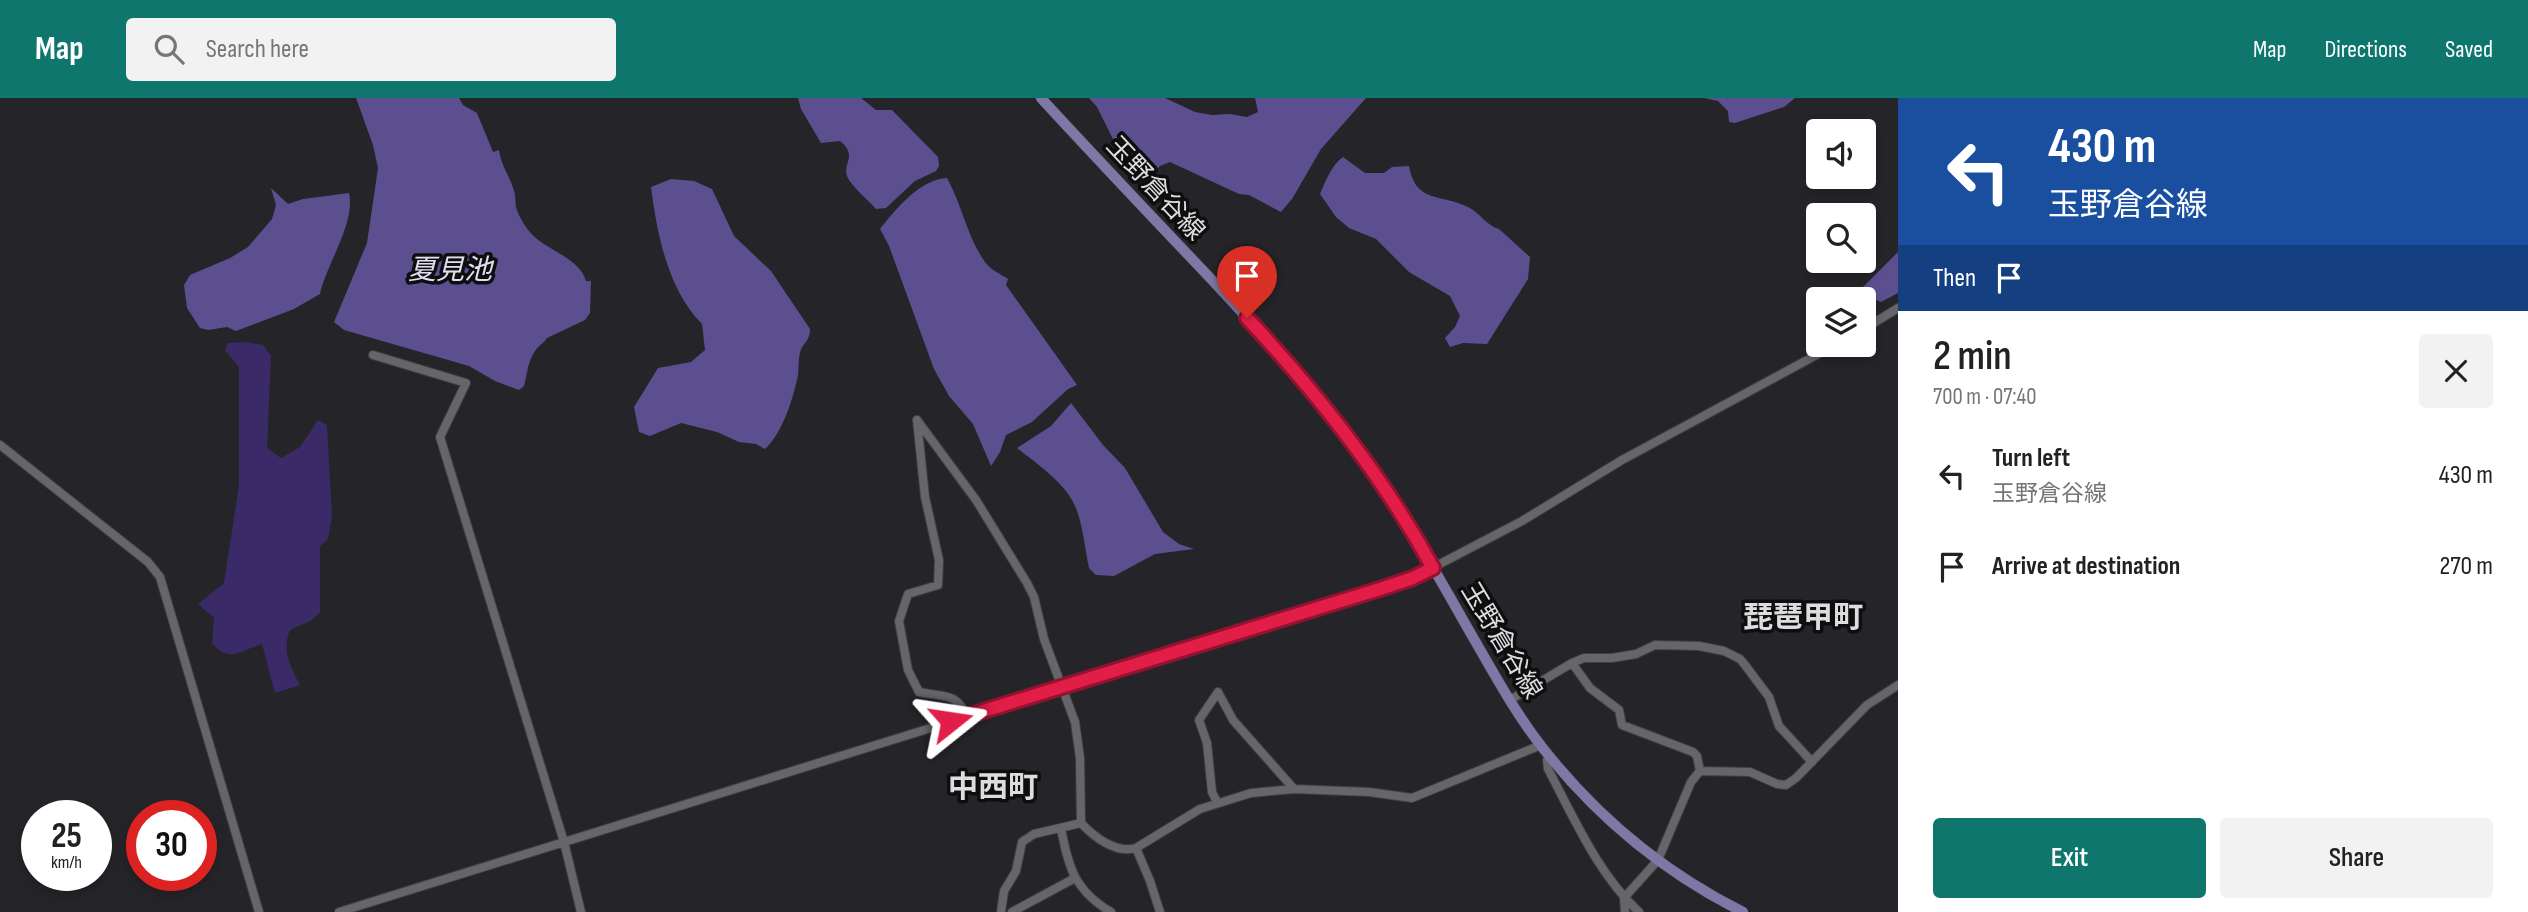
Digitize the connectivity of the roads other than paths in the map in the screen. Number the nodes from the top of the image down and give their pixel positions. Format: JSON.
{"nodes":[{"id":1,"x":1041,"y":98,"type":"edge"},
{"id":2,"x":1898,"y":308,"type":"edge"},
{"id":3,"x":1876,"y":322,"type":"edge"},
{"id":4,"x":373,"y":355,"type":"dead end"},
{"id":5,"x":1813,"y":357,"type":"edge"},
{"id":6,"x":0,"y":445,"type":"edge"},
{"id":7,"x":1433,"y":568,"type":"junction"},
{"id":8,"x":1572,"y":663,"type":"junction"},
{"id":9,"x":1898,"y":685,"type":"edge"},
{"id":10,"x":1063,"y":688,"type":"junction"},
{"id":11,"x":1510,"y":700,"type":"junction"},
{"id":12,"x":966,"y":717,"type":"junction"},
{"id":13,"x":1541,"y":745,"type":"junction"},
{"id":14,"x":1550,"y":757,"type":"junction"},
{"id":15,"x":1812,"y":762,"type":"junction"},
{"id":16,"x":1700,"y":771,"type":"junction"},
{"id":17,"x":1294,"y":789,"type":"junction"},
{"id":18,"x":1217,"y":802,"type":"junction"},
{"id":19,"x":1081,"y":823,"type":"junction"},
{"id":20,"x":1060,"y":828,"type":"junction"},
{"id":21,"x":564,"y":842,"type":"junction"},
{"id":22,"x":1136,"y":848,"type":"junction"},
{"id":23,"x":1658,"y":860,"type":"junction"},
{"id":24,"x":1075,"y":878,"type":"junction"},
{"id":25,"x":1624,"y":898,"type":"junction"},
{"id":26,"x":259,"y":912,"type":"edge"},
{"id":27,"x":339,"y":912,"type":"edge"},
{"id":28,"x":581,"y":912,"type":"edge"},
{"id":29,"x":1001,"y":912,"type":"edge"},
{"id":30,"x":1012,"y":912,"type":"edge"},
{"id":31,"x":1111,"y":912,"type":"edge"},
{"id":32,"x":1160,"y":912,"type":"edge"},
{"id":33,"x":1625,"y":912,"type":"edge"},
{"id":34,"x":1639,"y":912,"type":"edge"},
{"id":35,"x":1743,"y":912,"type":"edge"}],
"edges":[{"from":1,"to":7,"type":"main road","name":"玉野倉谷線"},
{"from":2,"to":3,"type":"street"},
{"from":4,"to":21,"type":"street"},
{"from":5,"to":7,"type":"street"},
{"from":6,"to":26,"type":"street"},
{"from":7,"to":10,"type":"street"},
{"from":7,"to":11,"type":"main road","name":"玉野倉谷線"},
{"from":8,"to":11,"type":"street"},
{"from":8,"to":15,"type":"street"},
{"from":8,"to":16,"type":"street"},
{"from":9,"to":15,"type":"street"},
{"from":10,"to":12,"type":"street"},
{"from":10,"to":12,"type":"street"},
{"from":10,"to":19,"type":"street"},
{"from":11,"to":13,"type":"main road","name":"玉野倉谷線"},
{"from":12,"to":21,"type":"street"},
{"from":13,"to":14,"type":"main road","name":"玉野倉谷線"},
{"from":13,"to":17,"type":"street"},
{"from":14,"to":23,"type":"main road","name":"玉野倉谷線"},
{"from":14,"to":25,"type":"street"},
{"from":15,"to":16,"type":"street"},
{"from":16,"to":23,"type":"street"},
{"from":17,"to":18,"type":"street"},
{"from":17,"to":18,"type":"street"},
{"from":18,"to":22,"type":"street"},
{"from":19,"to":20,"type":"street"},
{"from":19,"to":22,"type":"street"},
{"from":20,"to":24,"type":"street"},
{"from":20,"to":29,"type":"street"},
{"from":21,"to":27,"type":"street"},
{"from":21,"to":28,"type":"street"},
{"from":22,"to":32,"type":"street"},
{"from":23,"to":25,"type":"street"},
{"from":23,"to":35,"type":"main road","name":"玉野倉谷線"},
{"from":24,"to":30,"type":"street"},
{"from":24,"to":31,"type":"street"},
{"from":25,"to":33,"type":"street"},
{"from":25,"to":34,"type":"street"}]}
